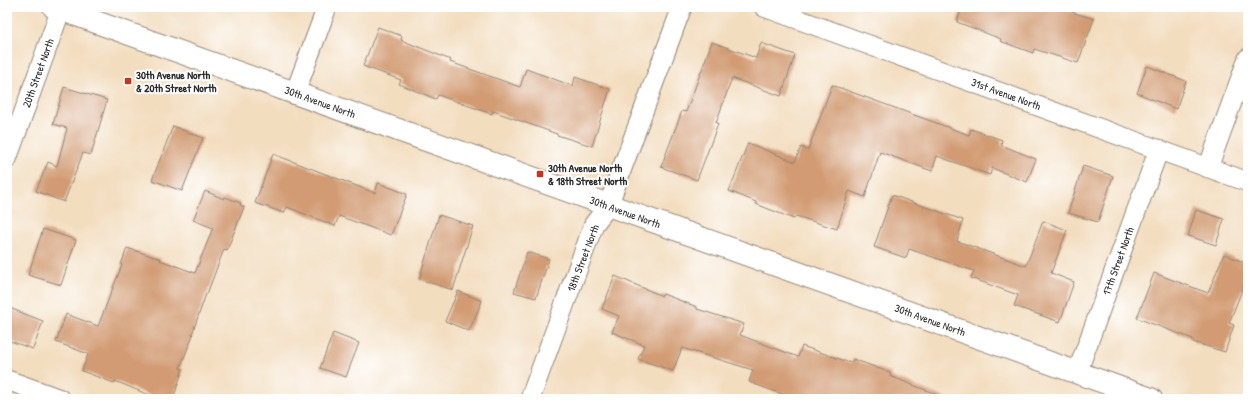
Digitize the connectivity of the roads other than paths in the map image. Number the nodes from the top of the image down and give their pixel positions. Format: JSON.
{"nodes":[{"id":1,"x":327,"y":7,"type":"edge"},
{"id":2,"x":682,"y":7,"type":"edge"},
{"id":3,"x":764,"y":7,"type":"edge"},
{"id":4,"x":58,"y":8,"type":"edge"},
{"id":5,"x":1248,"y":58,"type":"edge"},
{"id":6,"x":295,"y":93,"type":"junction"},
{"id":7,"x":1159,"y":149,"type":"junction"},
{"id":8,"x":7,"y":159,"type":"edge"},
{"id":9,"x":1208,"y":168,"type":"junction"},
{"id":10,"x":1248,"y":182,"type":"edge"},
{"id":11,"x":608,"y":206,"type":"junction"},
{"id":12,"x":1077,"y":373,"type":"junction"},
{"id":13,"x":7,"y":380,"type":"edge"},
{"id":14,"x":1128,"y":395,"type":"edge"},
{"id":15,"x":60,"y":399,"type":"edge"},
{"id":16,"x":530,"y":399,"type":"edge"},
{"id":17,"x":1150,"y":399,"type":"edge"}],
"edges":[{"from":1,"to":6,"type":"street"},
{"from":2,"to":11,"type":"street","name":"18th Street North"},
{"from":3,"to":7,"type":"street","name":"31st Avenue North"},
{"from":4,"to":6,"type":"street","name":"30th Avenue North"},
{"from":4,"to":8,"type":"street","name":"20th Street North"},
{"from":5,"to":9,"type":"street"},
{"from":6,"to":11,"type":"street","name":"30th Avenue North"},
{"from":7,"to":9,"type":"street","name":"31st Avenue North"},
{"from":7,"to":12,"type":"street","name":"17th Street North"},
{"from":9,"to":10,"type":"street","name":"31st Avenue North"},
{"from":11,"to":12,"type":"street","name":"30th Avenue North"},
{"from":11,"to":16,"type":"street","name":"18th Street North"},
{"from":12,"to":14,"type":"street","name":"30th Avenue North"},
{"from":13,"to":15,"type":"street"},
{"from":14,"to":17,"type":"street","name":"30th Avenue North"}]}
